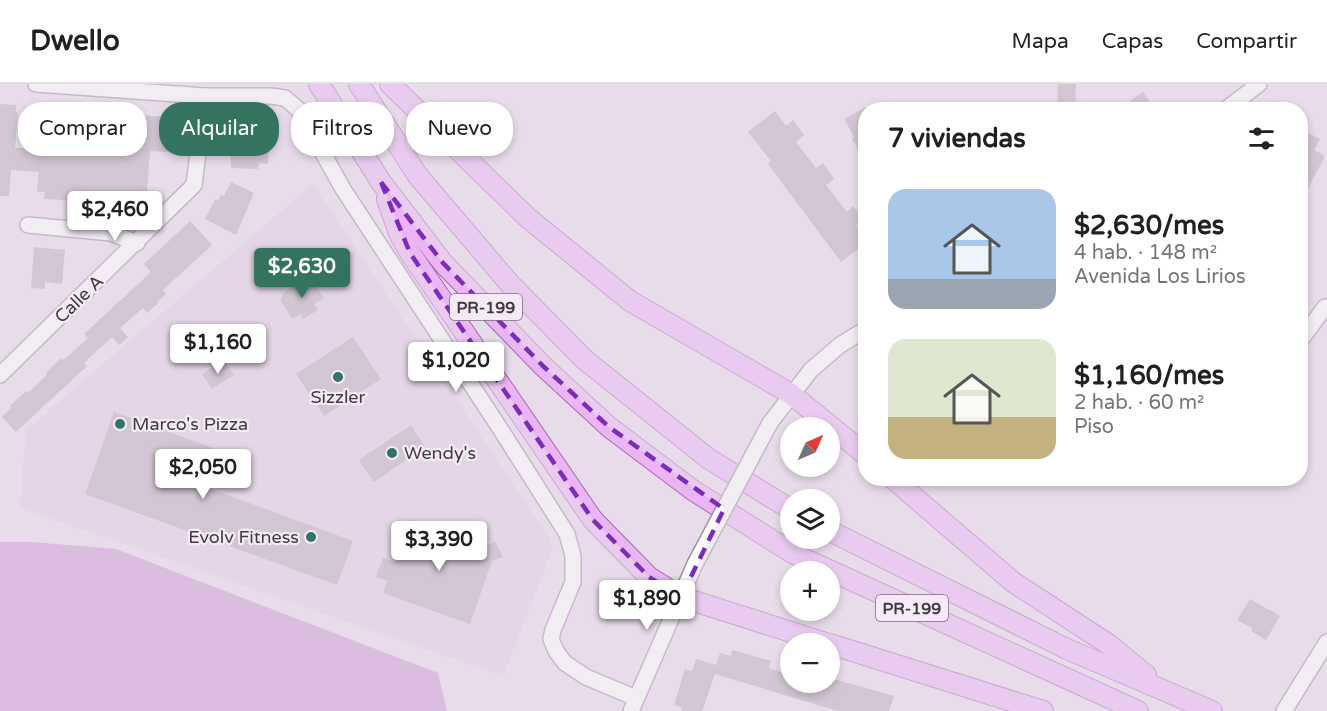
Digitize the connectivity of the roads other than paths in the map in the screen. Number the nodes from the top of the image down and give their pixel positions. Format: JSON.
{"nodes":[{"id":1,"x":36,"y":84,"type":"edge"},
{"id":2,"x":319,"y":84,"type":"edge"},
{"id":3,"x":360,"y":84,"type":"edge"},
{"id":4,"x":390,"y":84,"type":"edge"},
{"id":5,"x":1259,"y":84,"type":"edge"},
{"id":6,"x":205,"y":96,"type":"junction"},
{"id":7,"x":1235,"y":102,"type":"edge"},
{"id":8,"x":381,"y":182,"type":"junction"},
{"id":9,"x":28,"y":225,"type":"dead end"},
{"id":10,"x":137,"y":243,"type":"junction"},
{"id":11,"x":1325,"y":307,"type":"dead end"},
{"id":12,"x":1308,"y":330,"type":"edge"},
{"id":13,"x":858,"y":334,"type":"edge"},
{"id":14,"x":0,"y":375,"type":"edge"},
{"id":15,"x":791,"y":394,"type":"junction"},
{"id":16,"x":858,"y":448,"type":"edge"},
{"id":17,"x":901,"y":486,"type":"edge"},
{"id":18,"x":780,"y":503,"type":"edge"},
{"id":19,"x":840,"y":536,"type":"edge"},
{"id":20,"x":681,"y":597,"type":"junction"},
{"id":21,"x":794,"y":633,"type":"edge"},
{"id":22,"x":1327,"y":642,"type":"edge"},
{"id":23,"x":840,"y":647,"type":"edge"},
{"id":24,"x":1161,"y":688,"type":"junction"},
{"id":25,"x":633,"y":704,"type":"edge"},
{"id":26,"x":1042,"y":711,"type":"edge"},
{"id":27,"x":1138,"y":711,"type":"edge"},
{"id":28,"x":1212,"y":711,"type":"edge"},
{"id":29,"x":1284,"y":711,"type":"edge"}],
"edges":[{"from":1,"to":6,"type":"street"},
{"from":2,"to":8,"type":"main road","number":"PR-199"},
{"from":3,"to":18,"type":"main road","number":"PR-199"},
{"from":4,"to":15,"type":"main road"},
{"from":5,"to":7,"type":"street"},
{"from":6,"to":10,"type":"street","name":"Calle A"},
{"from":6,"to":25,"type":"street"},
{"from":8,"to":20,"type":"main road"},
{"from":8,"to":27,"type":"main road","number":"PR-199"},
{"from":9,"to":10,"type":"street"},
{"from":10,"to":14,"type":"street","name":"Calle A"},
{"from":11,"to":12,"type":"street"},
{"from":13,"to":15,"type":"street"},
{"from":15,"to":16,"type":"main road"},
{"from":15,"to":20,"type":"street","bridge":true},
{"from":17,"to":24,"type":"main road"},
{"from":19,"to":24,"type":"main road","number":"PR-199"},
{"from":20,"to":21,"type":"main road"},
{"from":20,"to":25,"type":"street"},
{"from":22,"to":29,"type":"street"},
{"from":23,"to":26,"type":"main road"},
{"from":24,"to":28,"type":"main road","number":"PR-199"}]}
